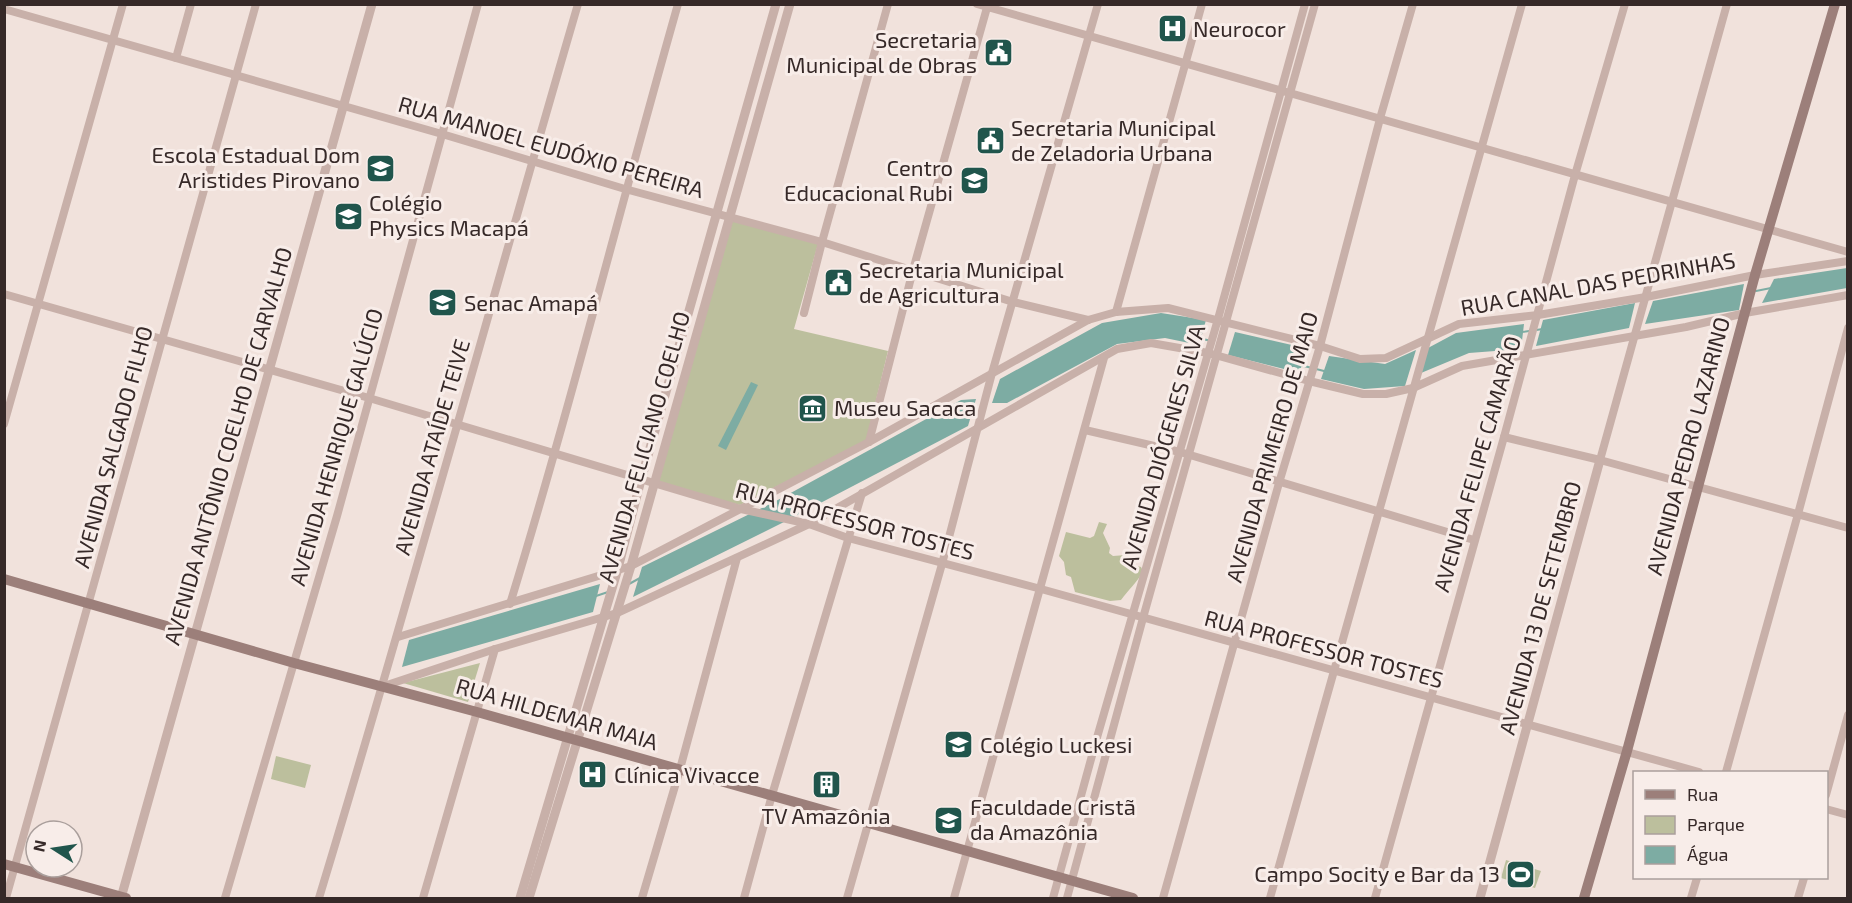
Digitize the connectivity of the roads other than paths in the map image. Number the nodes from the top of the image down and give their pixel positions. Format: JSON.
{"nodes":[{"id":1,"x":123,"y":4,"type":"edge"},
{"id":2,"x":191,"y":4,"type":"edge"},
{"id":3,"x":256,"y":4,"type":"edge"},
{"id":4,"x":372,"y":4,"type":"edge"},
{"id":5,"x":478,"y":4,"type":"edge"},
{"id":6,"x":578,"y":4,"type":"edge"},
{"id":7,"x":678,"y":4,"type":"edge"},
{"id":8,"x":776,"y":4,"type":"edge"},
{"id":9,"x":790,"y":4,"type":"edge"},
{"id":10,"x":888,"y":4,"type":"edge"},
{"id":11,"x":977,"y":4,"type":"edge"},
{"id":12,"x":1098,"y":4,"type":"edge"},
{"id":13,"x":1202,"y":4,"type":"edge"},
{"id":14,"x":1305,"y":4,"type":"edge"},
{"id":15,"x":1315,"y":4,"type":"edge"},
{"id":16,"x":1413,"y":4,"type":"edge"},
{"id":17,"x":1522,"y":4,"type":"edge"},
{"id":18,"x":1625,"y":4,"type":"edge"},
{"id":19,"x":1727,"y":4,"type":"edge"},
{"id":20,"x":1835,"y":4,"type":"edge"},
{"id":21,"x":988,"y":6,"type":"edge"},
{"id":22,"x":4,"y":9,"type":"edge"},
{"id":23,"x":1089,"y":36,"type":"junction"},
{"id":24,"x":113,"y":40,"type":"junction"},
{"id":25,"x":176,"y":58,"type":"junction"},
{"id":26,"x":1185,"y":65,"type":"junction"},
{"id":27,"x":235,"y":75,"type":"junction"},
{"id":28,"x":755,"y":76,"type":"junction"},
{"id":29,"x":769,"y":80,"type":"junction"},
{"id":30,"x":1285,"y":92,"type":"junction"},
{"id":31,"x":343,"y":106,"type":"junction"},
{"id":32,"x":1380,"y":119,"type":"junction"},
{"id":33,"x":442,"y":134,"type":"junction"},
{"id":34,"x":1481,"y":148,"type":"junction"},
{"id":35,"x":532,"y":161,"type":"junction"},
{"id":36,"x":1575,"y":175,"type":"junction"},
{"id":37,"x":625,"y":189,"type":"junction"},
{"id":38,"x":1673,"y":203,"type":"junction"},
{"id":39,"x":716,"y":214,"type":"junction"},
{"id":40,"x":728,"y":217,"type":"junction"},
{"id":41,"x":1768,"y":231,"type":"junction"},
{"id":42,"x":822,"y":242,"type":"junction"},
{"id":43,"x":1848,"y":252,"type":"edge"},
{"id":44,"x":1848,"y":261,"type":"edge"},
{"id":45,"x":913,"y":270,"type":"junction"},
{"id":46,"x":1755,"y":275,"type":"junction"},
{"id":47,"x":696,"y":287,"type":"junction"},
{"id":48,"x":708,"y":290,"type":"junction"},
{"id":49,"x":4,"y":294,"type":"edge"},
{"id":50,"x":1848,"y":295,"type":"edge"},
{"id":51,"x":1646,"y":297,"type":"junction"},
{"id":52,"x":1012,"y":302,"type":"junction"},
{"id":53,"x":39,"y":304,"type":"junction"},
{"id":54,"x":1116,"y":312,"type":"junction"},
{"id":55,"x":804,"y":313,"type":"dead end"},
{"id":56,"x":1745,"y":313,"type":"junction"},
{"id":57,"x":1537,"y":319,"type":"junction"},
{"id":58,"x":1088,"y":320,"type":"junction"},
{"id":59,"x":1227,"y":321,"type":"junction"},
{"id":60,"x":1217,"y":323,"type":"junction"},
{"id":61,"x":1848,"y":328,"type":"edge"},
{"id":62,"x":1636,"y":336,"type":"junction"},
{"id":63,"x":1426,"y":339,"type":"junction"},
{"id":64,"x":161,"y":340,"type":"junction"},
{"id":65,"x":1209,"y":349,"type":"junction"},
{"id":66,"x":1318,"y":350,"type":"junction"},
{"id":67,"x":1527,"y":351,"type":"junction"},
{"id":68,"x":1218,"y":352,"type":"junction"},
{"id":69,"x":1104,"y":358,"type":"junction"},
{"id":70,"x":270,"y":370,"type":"junction"},
{"id":71,"x":992,"y":373,"type":"junction"},
{"id":72,"x":1310,"y":378,"type":"junction"},
{"id":73,"x":1413,"y":385,"type":"junction"},
{"id":74,"x":369,"y":398,"type":"junction"},
{"id":75,"x":4,"y":424,"type":"edge"},
{"id":76,"x":457,"y":424,"type":"junction"},
{"id":77,"x":977,"y":427,"type":"junction"},
{"id":78,"x":1085,"y":430,"type":"junction"},
{"id":79,"x":1504,"y":437,"type":"junction"},
{"id":80,"x":869,"y":442,"type":"junction"},
{"id":81,"x":1180,"y":452,"type":"junction"},
{"id":82,"x":555,"y":455,"type":"junction"},
{"id":83,"x":1190,"y":456,"type":"junction"},
{"id":84,"x":1600,"y":460,"type":"junction"},
{"id":85,"x":641,"y":480,"type":"junction"},
{"id":86,"x":1279,"y":483,"type":"junction"},
{"id":87,"x":654,"y":484,"type":"junction"},
{"id":88,"x":1696,"y":486,"type":"junction"},
{"id":89,"x":862,"y":493,"type":"junction"},
{"id":90,"x":746,"y":510,"type":"junction"},
{"id":91,"x":1378,"y":511,"type":"junction"},
{"id":92,"x":1798,"y":514,"type":"junction"},
{"id":93,"x":809,"y":524,"type":"junction"},
{"id":94,"x":1848,"y":528,"type":"edge"},
{"id":95,"x":848,"y":538,"type":"junction"},
{"id":96,"x":1474,"y":540,"type":"junction"},
{"id":97,"x":737,"y":558,"type":"junction"},
{"id":98,"x":942,"y":564,"type":"junction"},
{"id":99,"x":630,"y":570,"type":"junction"},
{"id":100,"x":617,"y":572,"type":"junction"},
{"id":101,"x":4,"y":579,"type":"edge"},
{"id":102,"x":1041,"y":589,"type":"junction"},
{"id":103,"x":510,"y":603,"type":"junction"},
{"id":104,"x":89,"y":605,"type":"junction"},
{"id":105,"x":617,"y":614,"type":"junction"},
{"id":106,"x":1133,"y":616,"type":"junction"},
{"id":107,"x":603,"y":618,"type":"junction"},
{"id":108,"x":1143,"y":618,"type":"junction"},
{"id":109,"x":196,"y":635,"type":"junction"},
{"id":110,"x":398,"y":637,"type":"junction"},
{"id":111,"x":1235,"y":644,"type":"junction"},
{"id":112,"x":495,"y":649,"type":"junction"},
{"id":113,"x":294,"y":663,"type":"junction"},
{"id":114,"x":1334,"y":671,"type":"junction"},
{"id":115,"x":384,"y":686,"type":"junction"},
{"id":116,"x":1431,"y":697,"type":"junction"},
{"id":117,"x":477,"y":712,"type":"junction"},
{"id":118,"x":1848,"y":715,"type":"edge"},
{"id":119,"x":1528,"y":724,"type":"junction"},
{"id":120,"x":572,"y":739,"type":"junction"},
{"id":121,"x":1096,"y":741,"type":"junction"},
{"id":122,"x":1108,"y":744,"type":"junction"},
{"id":123,"x":1627,"y":751,"type":"junction"},
{"id":124,"x":680,"y":769,"type":"junction"},
{"id":125,"x":1696,"y":771,"type":"edge"},
{"id":126,"x":1726,"y":771,"type":"edge"},
{"id":127,"x":1828,"y":791,"type":"edge"},
{"id":128,"x":772,"y":795,"type":"junction"},
{"id":129,"x":1828,"y":809,"type":"edge"},
{"id":130,"x":1848,"y":815,"type":"edge"},
{"id":131,"x":869,"y":822,"type":"junction"},
{"id":132,"x":967,"y":852,"type":"junction"},
{"id":133,"x":10,"y":865,"type":"edge"},
{"id":134,"x":1059,"y":878,"type":"junction"},
{"id":135,"x":1697,"y":879,"type":"edge"},
{"id":136,"x":1804,"y":879,"type":"edge"},
{"id":137,"x":1071,"y":882,"type":"junction"},
{"id":138,"x":6,"y":898,"type":"edge"},
{"id":139,"x":122,"y":898,"type":"edge"},
{"id":140,"x":225,"y":898,"type":"edge"},
{"id":141,"x":319,"y":898,"type":"edge"},
{"id":142,"x":423,"y":898,"type":"edge"},
{"id":143,"x":520,"y":898,"type":"edge"},
{"id":144,"x":529,"y":898,"type":"edge"},
{"id":145,"x":642,"y":898,"type":"edge"},
{"id":146,"x":744,"y":898,"type":"edge"},
{"id":147,"x":847,"y":898,"type":"edge"},
{"id":148,"x":954,"y":898,"type":"edge"},
{"id":149,"x":1053,"y":898,"type":"edge"},
{"id":150,"x":1067,"y":898,"type":"edge"},
{"id":151,"x":1133,"y":898,"type":"edge"},
{"id":152,"x":1163,"y":898,"type":"edge"},
{"id":153,"x":1270,"y":898,"type":"edge"},
{"id":154,"x":1375,"y":898,"type":"edge"},
{"id":155,"x":1480,"y":898,"type":"edge"},
{"id":156,"x":1584,"y":898,"type":"edge"},
{"id":157,"x":1691,"y":898,"type":"edge"},
{"id":158,"x":1798,"y":898,"type":"edge"}],
"edges":[{"from":1,"to":24,"type":"street"},
{"from":2,"to":25,"type":"street"},
{"from":3,"to":27,"type":"street","name":"AVENIDA SALGADO FILHO"},
{"from":4,"to":31,"type":"street","name":"AVENIDA ANTÔNIO COELHO DE CARVALHO"},
{"from":5,"to":33,"type":"street","name":"AVENIDA HENRIQUE GALÚCIO"},
{"from":6,"to":35,"type":"street","name":"AVENIDA ATAÍDE TEIVE"},
{"from":7,"to":37,"type":"street"},
{"from":8,"to":28,"type":"street","name":"AVENIDA FELICIANO COELHO"},
{"from":9,"to":29,"type":"street","name":"AVENIDA FELICIANO COELHO"},
{"from":10,"to":42,"type":"street"},
{"from":11,"to":21,"type":"street"},
{"from":12,"to":23,"type":"street"},
{"from":13,"to":26,"type":"street"},
{"from":14,"to":30,"type":"street","name":"AVENIDA DIÓGENES SILVA"},
{"from":15,"to":30,"type":"street","name":"AVENIDA DIÓGENES SILVA"},
{"from":16,"to":32,"type":"street","name":"AVENIDA PRIMEIRO DE MAIO"},
{"from":17,"to":34,"type":"street"},
{"from":18,"to":36,"type":"street","name":"AVENIDA FELIPE CAMARÃO"},
{"from":19,"to":38,"type":"street"},
{"from":20,"to":41,"type":"main road","name":"AVENIDA PEDRO LAZARINO"},
{"from":21,"to":23,"type":"street"},
{"from":21,"to":45,"type":"street"},
{"from":22,"to":24,"type":"street","name":"RUA MANOEL EUDÓXIO PEREIRA"},
{"from":23,"to":26,"type":"street"},
{"from":23,"to":52,"type":"street"},
{"from":24,"to":25,"type":"street","name":"RUA MANOEL EUDÓXIO PEREIRA"},
{"from":24,"to":53,"type":"street"},
{"from":25,"to":27,"type":"street","name":"RUA MANOEL EUDÓXIO PEREIRA"},
{"from":26,"to":30,"type":"street"},
{"from":26,"to":54,"type":"street"},
{"from":27,"to":31,"type":"street","name":"RUA MANOEL EUDÓXIO PEREIRA"},
{"from":27,"to":64,"type":"street","name":"AVENIDA SALGADO FILHO"},
{"from":28,"to":29,"type":"street"},
{"from":28,"to":39,"type":"street","name":"AVENIDA FELICIANO COELHO"},
{"from":29,"to":40,"type":"street","name":"AVENIDA FELICIANO COELHO"},
{"from":30,"to":32,"type":"street"},
{"from":30,"to":59,"type":"street","name":"AVENIDA DIÓGENES SILVA"},
{"from":30,"to":60,"type":"street","name":"AVENIDA DIÓGENES SILVA"},
{"from":31,"to":33,"type":"street","name":"RUA MANOEL EUDÓXIO PEREIRA"},
{"from":31,"to":70,"type":"street","name":"AVENIDA ANTÔNIO COELHO DE CARVALHO"},
{"from":32,"to":34,"type":"street"},
{"from":32,"to":66,"type":"street","name":"AVENIDA PRIMEIRO DE MAIO"},
{"from":33,"to":35,"type":"street","name":"RUA MANOEL EUDÓXIO PEREIRA"},
{"from":33,"to":74,"type":"street","name":"AVENIDA HENRIQUE GALÚCIO"},
{"from":34,"to":36,"type":"street"},
{"from":34,"to":63,"type":"street"},
{"from":35,"to":37,"type":"street","name":"RUA MANOEL EUDÓXIO PEREIRA"},
{"from":35,"to":76,"type":"street","name":"AVENIDA ATAÍDE TEIVE"},
{"from":36,"to":38,"type":"street"},
{"from":36,"to":57,"type":"street","name":"AVENIDA FELIPE CAMARÃO"},
{"from":37,"to":39,"type":"street","name":"RUA MANOEL EUDÓXIO PEREIRA"},
{"from":37,"to":82,"type":"street"},
{"from":38,"to":41,"type":"street"},
{"from":38,"to":51,"type":"street"},
{"from":39,"to":40,"type":"street","name":"RUA MANOEL EUDÓXIO PEREIRA"},
{"from":39,"to":47,"type":"street","name":"AVENIDA FELICIANO COELHO"},
{"from":40,"to":42,"type":"street","name":"RUA MANOEL EUDÓXIO PEREIRA"},
{"from":40,"to":48,"type":"street","name":"AVENIDA FELICIANO COELHO"},
{"from":41,"to":43,"type":"street"},
{"from":41,"to":46,"type":"main road","name":"AVENIDA PEDRO LAZARINO"},
{"from":42,"to":45,"type":"street","name":"RUA MANOEL EUDÓXIO PEREIRA"},
{"from":42,"to":55,"type":"street"},
{"from":44,"to":46,"type":"street","name":"RUA CANAL DAS PEDRINHAS"},
{"from":45,"to":52,"type":"street","name":"RUA MANOEL EUDÓXIO PEREIRA"},
{"from":45,"to":80,"type":"street"},
{"from":46,"to":51,"type":"street","name":"RUA CANAL DAS PEDRINHAS"},
{"from":46,"to":56,"type":"main road","name":"AVENIDA PEDRO LAZARINO"},
{"from":47,"to":48,"type":"street"},
{"from":47,"to":85,"type":"street","name":"AVENIDA FELICIANO COELHO"},
{"from":48,"to":87,"type":"street","name":"AVENIDA FELICIANO COELHO"},
{"from":49,"to":53,"type":"street","name":"RUA PROFESSOR TOSTES"},
{"from":50,"to":56,"type":"street"},
{"from":51,"to":57,"type":"street","name":"RUA CANAL DAS PEDRINHAS"},
{"from":51,"to":62,"type":"street","name":"AVENIDA 13 DE SETEMBRO"},
{"from":52,"to":58,"type":"street","name":"RUA MANOEL EUDÓXIO PEREIRA"},
{"from":52,"to":71,"type":"street"},
{"from":53,"to":64,"type":"street","name":"RUA PROFESSOR TOSTES"},
{"from":53,"to":75,"type":"street"},
{"from":54,"to":58,"type":"street","name":"RUA CANAL DAS PEDRINHAS"},
{"from":54,"to":60,"type":"street","name":"RUA CANAL DAS PEDRINHAS"},
{"from":56,"to":62,"type":"street"},
{"from":56,"to":88,"type":"main road","name":"AVENIDA PEDRO LAZARINO"},
{"from":57,"to":63,"type":"street","name":"RUA CANAL DAS PEDRINHAS"},
{"from":57,"to":67,"type":"street","name":"AVENIDA FELIPE CAMARÃO"},
{"from":58,"to":71,"type":"street","name":"RUA CANAL DAS PEDRINHAS"},
{"from":59,"to":60,"type":"street","name":"RUA CANAL DAS PEDRINHAS"},
{"from":59,"to":66,"type":"street","name":"RUA CANAL DAS PEDRINHAS"},
{"from":59,"to":68,"type":"street","name":"AVENIDA DIÓGENES SILVA"},
{"from":60,"to":65,"type":"street","name":"AVENIDA DIÓGENES SILVA"},
{"from":61,"to":92,"type":"street"},
{"from":62,"to":67,"type":"street"},
{"from":62,"to":84,"type":"street","name":"AVENIDA 13 DE SETEMBRO"},
{"from":63,"to":66,"type":"street","name":"RUA CANAL DAS PEDRINHAS"},
{"from":63,"to":73,"type":"street"},
{"from":64,"to":70,"type":"street","name":"RUA PROFESSOR TOSTES"},
{"from":64,"to":104,"type":"street","name":"AVENIDA SALGADO FILHO"},
{"from":65,"to":68,"type":"street"},
{"from":65,"to":69,"type":"street"},
{"from":65,"to":81,"type":"street","name":"AVENIDA DIÓGENES SILVA"},
{"from":66,"to":72,"type":"street","name":"AVENIDA PRIMEIRO DE MAIO"},
{"from":67,"to":73,"type":"street"},
{"from":67,"to":79,"type":"street","name":"AVENIDA FELIPE CAMARÃO"},
{"from":68,"to":72,"type":"street"},
{"from":68,"to":83,"type":"street","name":"AVENIDA DIÓGENES SILVA"},
{"from":69,"to":77,"type":"street"},
{"from":69,"to":78,"type":"street"},
{"from":70,"to":74,"type":"street","name":"RUA PROFESSOR TOSTES"},
{"from":70,"to":109,"type":"street","name":"AVENIDA ANTÔNIO COELHO DE CARVALHO"},
{"from":71,"to":77,"type":"street"},
{"from":71,"to":80,"type":"street","name":"RUA CANAL DAS PEDRINHAS"},
{"from":72,"to":73,"type":"street"},
{"from":72,"to":86,"type":"street","name":"AVENIDA PRIMEIRO DE MAIO"},
{"from":73,"to":91,"type":"street"},
{"from":74,"to":76,"type":"street","name":"RUA PROFESSOR TOSTES"},
{"from":74,"to":113,"type":"street","name":"AVENIDA HENRIQUE GALÚCIO"},
{"from":76,"to":82,"type":"street","name":"RUA PROFESSOR TOSTES"},
{"from":76,"to":110,"type":"street","name":"AVENIDA ATAÍDE TEIVE"},
{"from":77,"to":89,"type":"street"},
{"from":77,"to":98,"type":"street"},
{"from":78,"to":81,"type":"street"},
{"from":78,"to":102,"type":"street"},
{"from":79,"to":84,"type":"street"},
{"from":79,"to":96,"type":"street","name":"AVENIDA FELIPE CAMARÃO"},
{"from":80,"to":90,"type":"street","name":"RUA CANAL DAS PEDRINHAS"},
{"from":81,"to":83,"type":"street"},
{"from":81,"to":106,"type":"street","name":"AVENIDA DIÓGENES SILVA"},
{"from":82,"to":85,"type":"street","name":"RUA PROFESSOR TOSTES"},
{"from":82,"to":103,"type":"street"},
{"from":83,"to":86,"type":"street"},
{"from":83,"to":108,"type":"street","name":"AVENIDA DIÓGENES SILVA"},
{"from":84,"to":88,"type":"street"},
{"from":84,"to":119,"type":"street","name":"AVENIDA 13 DE SETEMBRO"},
{"from":85,"to":87,"type":"street","name":"RUA PROFESSOR TOSTES"},
{"from":85,"to":100,"type":"street","name":"AVENIDA FELICIANO COELHO"},
{"from":86,"to":91,"type":"street"},
{"from":86,"to":111,"type":"street","name":"AVENIDA PRIMEIRO DE MAIO"},
{"from":87,"to":90,"type":"street","name":"RUA PROFESSOR TOSTES"},
{"from":87,"to":99,"type":"street","name":"AVENIDA FELICIANO COELHO"},
{"from":88,"to":92,"type":"street"},
{"from":88,"to":123,"type":"main road","name":"AVENIDA PEDRO LAZARINO"},
{"from":89,"to":93,"type":"street"},
{"from":89,"to":95,"type":"street"},
{"from":90,"to":93,"type":"street","name":"RUA PROFESSOR TOSTES"},
{"from":90,"to":99,"type":"street","name":"RUA CANAL DAS PEDRINHAS"},
{"from":91,"to":96,"type":"street"},
{"from":91,"to":114,"type":"street"},
{"from":92,"to":94,"type":"street"},
{"from":92,"to":126,"type":"street"},
{"from":93,"to":95,"type":"street","name":"RUA PROFESSOR TOSTES"},
{"from":93,"to":97,"type":"street"},
{"from":95,"to":98,"type":"street","name":"RUA PROFESSOR TOSTES"},
{"from":95,"to":128,"type":"street"},
{"from":96,"to":116,"type":"street","name":"AVENIDA FELIPE CAMARÃO"},
{"from":97,"to":105,"type":"street"},
{"from":97,"to":124,"type":"street"},
{"from":98,"to":102,"type":"street","name":"RUA PROFESSOR TOSTES"},
{"from":98,"to":131,"type":"street"},
{"from":99,"to":100,"type":"street","name":"RUA CANAL DAS PEDRINHAS"},
{"from":99,"to":105,"type":"street","name":"AVENIDA FELICIANO COELHO"},
{"from":100,"to":103,"type":"street","name":"RUA CANAL DAS PEDRINHAS"},
{"from":100,"to":107,"type":"street","name":"AVENIDA FELICIANO COELHO"},
{"from":101,"to":104,"type":"main road","name":"RUA HILDEMAR MAIA"},
{"from":102,"to":106,"type":"street","name":"RUA PROFESSOR TOSTES"},
{"from":102,"to":132,"type":"street"},
{"from":103,"to":110,"type":"street","name":"RUA CANAL DAS PEDRINHAS"},
{"from":104,"to":109,"type":"main road","name":"RUA HILDEMAR MAIA"},
{"from":104,"to":133,"type":"street","name":"AVENIDA SALGADO FILHO"},
{"from":105,"to":107,"type":"street"},
{"from":105,"to":120,"type":"street","name":"AVENIDA FELICIANO COELHO"},
{"from":106,"to":108,"type":"street","name":"RUA PROFESSOR TOSTES"},
{"from":106,"to":121,"type":"street","name":"AVENIDA DIÓGENES SILVA"},
{"from":107,"to":112,"type":"street"},
{"from":107,"to":120,"type":"street","name":"AVENIDA FELICIANO COELHO"},
{"from":108,"to":111,"type":"street","name":"RUA PROFESSOR TOSTES"},
{"from":108,"to":122,"type":"street","name":"AVENIDA DIÓGENES SILVA"},
{"from":109,"to":113,"type":"main road","name":"RUA HILDEMAR MAIA"},
{"from":109,"to":139,"type":"street","name":"AVENIDA ANTÔNIO COELHO DE CARVALHO"},
{"from":110,"to":115,"type":"street","name":"AVENIDA ATAÍDE TEIVE"},
{"from":111,"to":114,"type":"street","name":"RUA PROFESSOR TOSTES"},
{"from":111,"to":152,"type":"street","name":"AVENIDA PRIMEIRO DE MAIO"},
{"from":112,"to":115,"type":"street"},
{"from":112,"to":117,"type":"street"},
{"from":113,"to":115,"type":"main road","name":"RUA HILDEMAR MAIA"},
{"from":113,"to":140,"type":"street","name":"AVENIDA HENRIQUE GALÚCIO"},
{"from":114,"to":116,"type":"street","name":"RUA PROFESSOR TOSTES"},
{"from":114,"to":153,"type":"street"},
{"from":115,"to":117,"type":"main road","name":"RUA HILDEMAR MAIA"},
{"from":115,"to":141,"type":"street","name":"AVENIDA ATAÍDE TEIVE"},
{"from":116,"to":119,"type":"street","name":"RUA PROFESSOR TOSTES"},
{"from":116,"to":154,"type":"street","name":"AVENIDA FELIPE CAMARÃO"},
{"from":117,"to":120,"type":"main road","name":"RUA HILDEMAR MAIA"},
{"from":117,"to":142,"type":"street"},
{"from":118,"to":127,"type":"street"},
{"from":119,"to":123,"type":"street","name":"RUA PROFESSOR TOSTES"},
{"from":119,"to":155,"type":"street","name":"AVENIDA 13 DE SETEMBRO"},
{"from":120,"to":124,"type":"main road","name":"RUA HILDEMAR MAIA"},
{"from":120,"to":143,"type":"street","name":"AVENIDA FELICIANO COELHO"},
{"from":120,"to":144,"type":"street","name":"AVENIDA FELICIANO COELHO"},
{"from":121,"to":122,"type":"street"},
{"from":121,"to":134,"type":"street","name":"AVENIDA DIÓGENES SILVA"},
{"from":122,"to":137,"type":"street","name":"AVENIDA DIÓGENES SILVA"},
{"from":123,"to":125,"type":"street","name":"RUA PROFESSOR TOSTES"},
{"from":123,"to":156,"type":"main road","name":"AVENIDA PEDRO LAZARINO"},
{"from":124,"to":128,"type":"main road","name":"RUA HILDEMAR MAIA"},
{"from":124,"to":145,"type":"street"},
{"from":128,"to":131,"type":"main road","name":"RUA HILDEMAR MAIA"},
{"from":128,"to":146,"type":"street"},
{"from":129,"to":130,"type":"street"},
{"from":131,"to":132,"type":"main road","name":"RUA HILDEMAR MAIA"},
{"from":131,"to":147,"type":"street"},
{"from":132,"to":134,"type":"main road","name":"RUA HILDEMAR MAIA"},
{"from":132,"to":148,"type":"street"},
{"from":133,"to":138,"type":"street","name":"AVENIDA SALGADO FILHO"},
{"from":133,"to":139,"type":"main road"},
{"from":134,"to":137,"type":"main road","name":"RUA HILDEMAR MAIA"},
{"from":134,"to":149,"type":"street","name":"AVENIDA DIÓGENES SILVA"},
{"from":135,"to":157,"type":"street"},
{"from":136,"to":158,"type":"street"},
{"from":137,"to":150,"type":"street","name":"AVENIDA DIÓGENES SILVA"},
{"from":137,"to":151,"type":"main road","name":"RUA HILDEMAR MAIA"}]}
